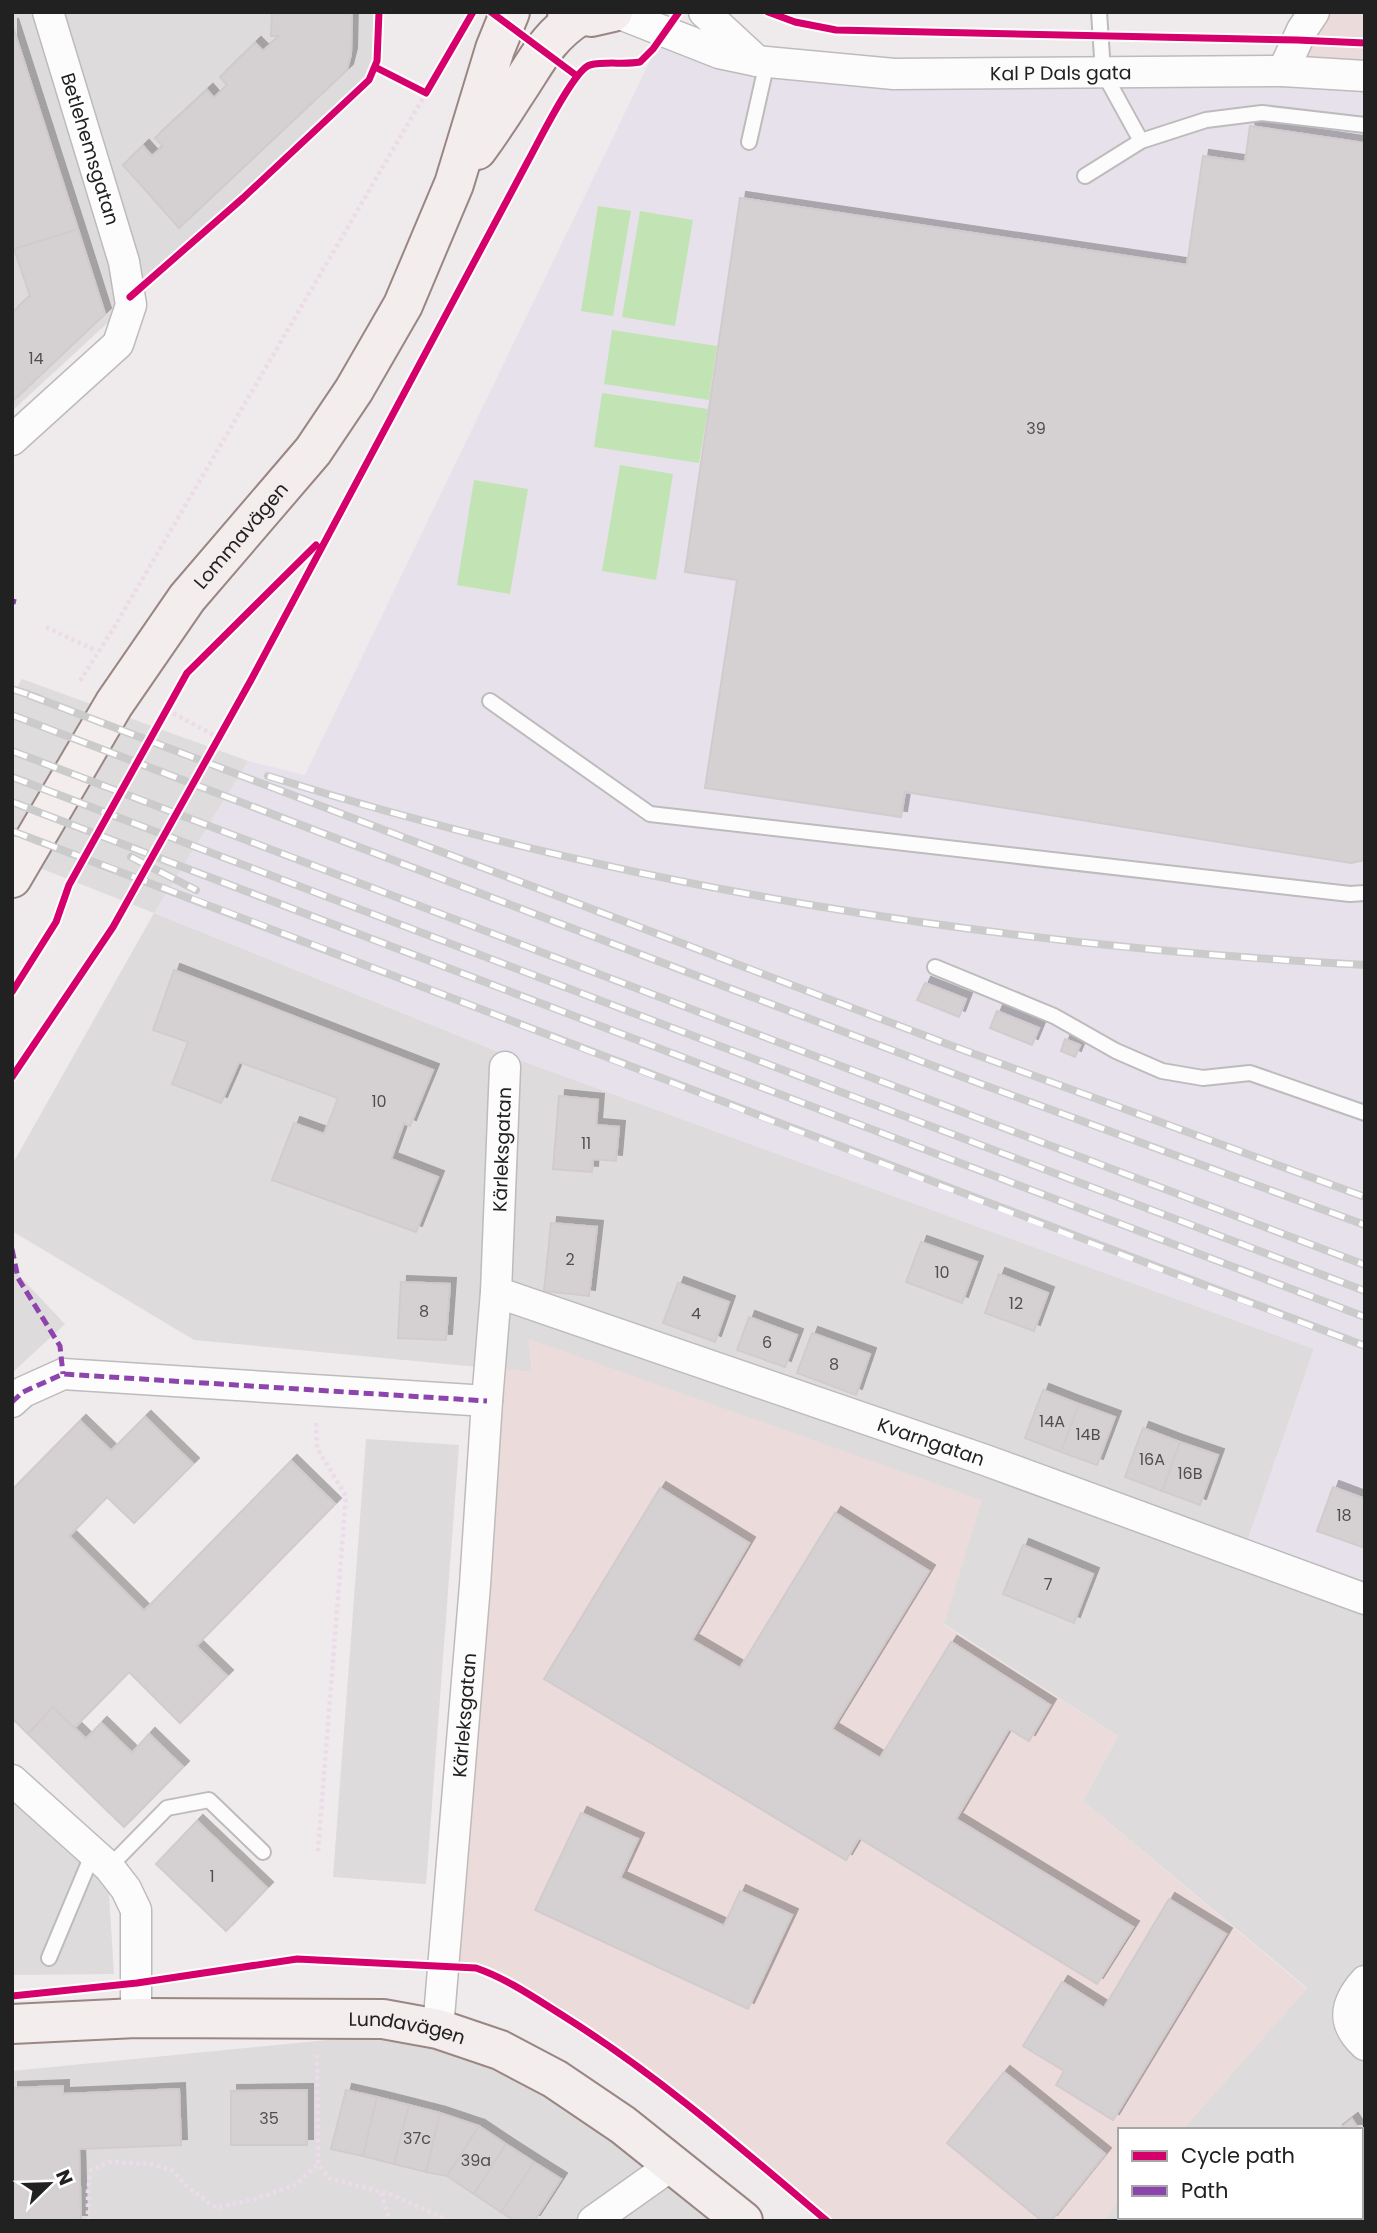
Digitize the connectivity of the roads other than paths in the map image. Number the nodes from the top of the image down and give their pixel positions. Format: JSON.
{"nodes":[{"id":1,"x":48,"y":12,"type":"edge"},
{"id":2,"x":510,"y":12,"type":"edge"},
{"id":3,"x":704,"y":12,"type":"edge"},
{"id":4,"x":1098,"y":12,"type":"edge"},
{"id":5,"x":1314,"y":12,"type":"edge"},
{"id":6,"x":594,"y":13,"type":"edge"},
{"id":7,"x":762,"y":62,"type":"junction"},
{"id":8,"x":1283,"y":71,"type":"junction"},
{"id":9,"x":1103,"y":72,"type":"junction"},
{"id":10,"x":1365,"y":76,"type":"edge"},
{"id":11,"x":1365,"y":125,"type":"edge"},
{"id":12,"x":1141,"y":141,"type":"junction"},
{"id":13,"x":749,"y":142,"type":"dead end"},
{"id":14,"x":1085,"y":176,"type":"dead end"},
{"id":15,"x":454,"y":184,"type":"junction"},
{"id":16,"x":12,"y":440,"type":"edge"},
{"id":17,"x":490,"y":701,"type":"dead end"},
{"id":18,"x":12,"y":878,"type":"edge"},
{"id":19,"x":1365,"y":893,"type":"edge"},
{"id":20,"x":935,"y":967,"type":"dead end"},
{"id":21,"x":505,"y":1067,"type":"dead end"},
{"id":22,"x":1365,"y":1113,"type":"edge"},
{"id":23,"x":496,"y":1292,"type":"junction"},
{"id":24,"x":486,"y":1401,"type":"junction"},
{"id":25,"x":12,"y":1402,"type":"edge"},
{"id":26,"x":1365,"y":1599,"type":"edge"},
{"id":27,"x":12,"y":1780,"type":"edge"},
{"id":28,"x":263,"y":1852,"type":"dead end"},
{"id":29,"x":101,"y":1860,"type":"junction"},
{"id":30,"x":48,"y":1958,"type":"dead end"},
{"id":31,"x":1365,"y":1981,"type":"edge"},
{"id":32,"x":135,"y":2018,"type":"junction"},
{"id":33,"x":12,"y":2024,"type":"edge"},
{"id":34,"x":438,"y":2029,"type":"junction"},
{"id":35,"x":1365,"y":2045,"type":"edge"},
{"id":36,"x":672,"y":2165,"type":"junction"},
{"id":37,"x":593,"y":2221,"type":"edge"},
{"id":38,"x":743,"y":2221,"type":"edge"}],
"edges":[{"from":1,"to":16,"type":"street","name":"Betlehemsgatan"},
{"from":2,"to":15,"type":"street","name":"Lommavägen"},
{"from":3,"to":7,"type":"street"},
{"from":4,"to":9,"type":"lane"},
{"from":5,"to":8,"type":"street"},
{"from":6,"to":7,"type":"street","name":"Kal P Dals gata"},
{"from":6,"to":15,"type":"street","name":"Lommavägen"},
{"from":7,"to":9,"type":"street","name":"Kal P Dals gata"},
{"from":7,"to":13,"type":"lane"},
{"from":8,"to":9,"type":"street","name":"Kal P Dals gata"},
{"from":8,"to":10,"type":"street","name":"Kal P Dals gata"},
{"from":9,"to":12,"type":"lane"},
{"from":11,"to":12,"type":"lane"},
{"from":12,"to":14,"type":"lane"},
{"from":15,"to":18,"type":"street","name":"Lommavägen"},
{"from":17,"to":19,"type":"lane"},
{"from":20,"to":22,"type":"lane"},
{"from":21,"to":23,"type":"street","name":"Kärleksgatan"},
{"from":23,"to":24,"type":"street","name":"Kärleksgatan"},
{"from":23,"to":26,"type":"street","name":"Kvarngatan"},
{"from":24,"to":25,"type":"street"},
{"from":24,"to":34,"type":"street","name":"Kärleksgatan"},
{"from":27,"to":29,"type":"street"},
{"from":28,"to":29,"type":"lane"},
{"from":29,"to":30,"type":"lane"},
{"from":29,"to":32,"type":"street"},
{"from":31,"to":35,"type":"street"},
{"from":32,"to":33,"type":"street","name":"Lundavägen"},
{"from":32,"to":34,"type":"street","name":"Lundavägen"},
{"from":34,"to":36,"type":"street","name":"Lundavägen"},
{"from":36,"to":37,"type":"street"},
{"from":36,"to":38,"type":"street","name":"Lundavägen"}]}
